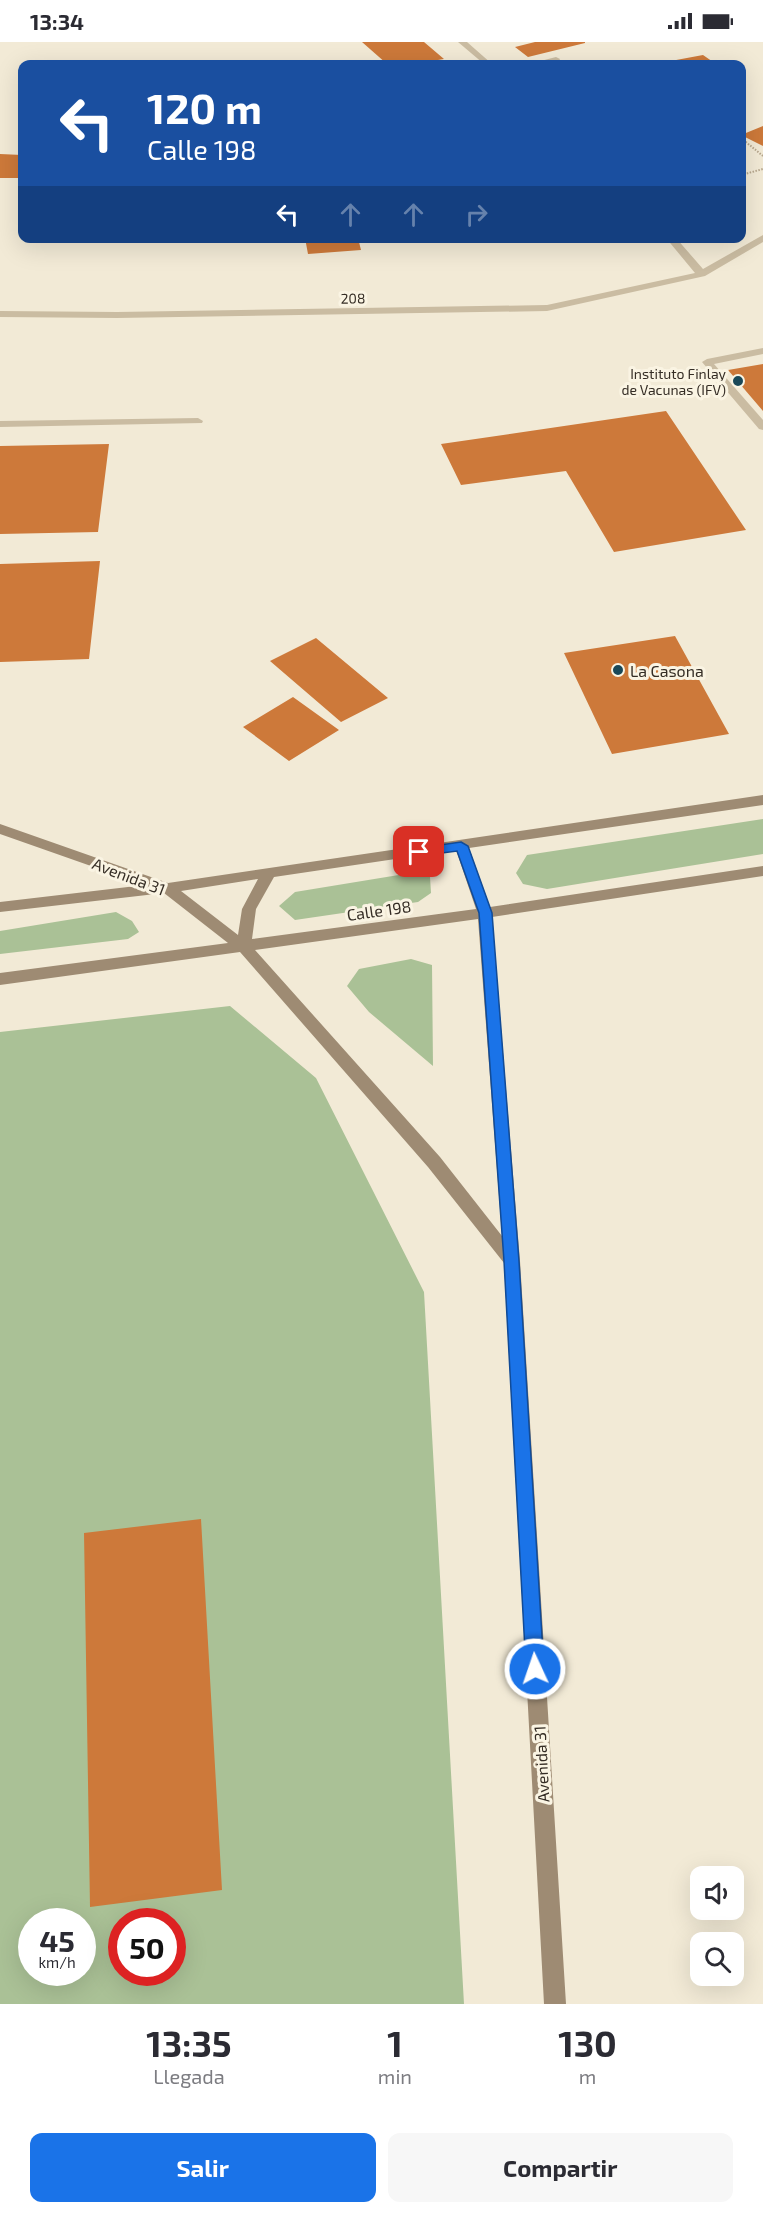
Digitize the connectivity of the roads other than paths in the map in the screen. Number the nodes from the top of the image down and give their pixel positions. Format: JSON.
{"nodes":[{"id":1,"x":462,"y":42,"type":"edge"},
{"id":2,"x":556,"y":59,"type":"dead end"},
{"id":3,"x":483,"y":60,"type":"edge"},
{"id":4,"x":551,"y":60,"type":"edge"},
{"id":5,"x":763,"y":238,"type":"edge"},
{"id":6,"x":674,"y":243,"type":"edge"},
{"id":7,"x":702,"y":274,"type":"junction"},
{"id":8,"x":0,"y":314,"type":"edge"},
{"id":9,"x":763,"y":351,"type":"edge"},
{"id":10,"x":198,"y":422,"type":"dead end"},
{"id":11,"x":0,"y":424,"type":"edge"},
{"id":12,"x":763,"y":427,"type":"edge"},
{"id":13,"x":763,"y":800,"type":"edge"},
{"id":14,"x":0,"y":829,"type":"edge"},
{"id":15,"x":461,"y":846,"type":"junction"},
{"id":16,"x":763,"y":871,"type":"edge"},
{"id":17,"x":270,"y":873,"type":"junction"},
{"id":18,"x":167,"y":888,"type":"junction"},
{"id":19,"x":0,"y":907,"type":"edge"},
{"id":20,"x":485,"y":913,"type":"junction"},
{"id":21,"x":244,"y":947,"type":"junction"},
{"id":22,"x":0,"y":979,"type":"edge"},
{"id":23,"x":512,"y":1261,"type":"junction"},
{"id":24,"x":555,"y":2004,"type":"edge"}],
"edges":[{"from":1,"to":3,"type":"street"},
{"from":2,"to":4,"type":"street"},
{"from":5,"to":7,"type":"street","name":"208"},
{"from":6,"to":7,"type":"street"},
{"from":7,"to":8,"type":"street","name":"208"},
{"from":9,"to":12,"type":"street"},
{"from":10,"to":11,"type":"street"},
{"from":13,"to":15,"type":"main road"},
{"from":14,"to":18,"type":"main road","name":"Avenida 31"},
{"from":15,"to":17,"type":"main road"},
{"from":15,"to":20,"type":"main road","name":"Avenida 31"},
{"from":16,"to":20,"type":"main road","name":"Calle 198"},
{"from":17,"to":18,"type":"main road"},
{"from":17,"to":21,"type":"main road"},
{"from":18,"to":19,"type":"main road"},
{"from":18,"to":21,"type":"main road","name":"Avenida 31"},
{"from":20,"to":21,"type":"main road","name":"Calle 198"},
{"from":20,"to":23,"type":"main road","name":"Avenida 31"},
{"from":21,"to":22,"type":"main road","name":"Calle 198"},
{"from":21,"to":23,"type":"main road","name":"Avenida 31"},
{"from":23,"to":24,"type":"main road","name":"Avenida 31"}]}
